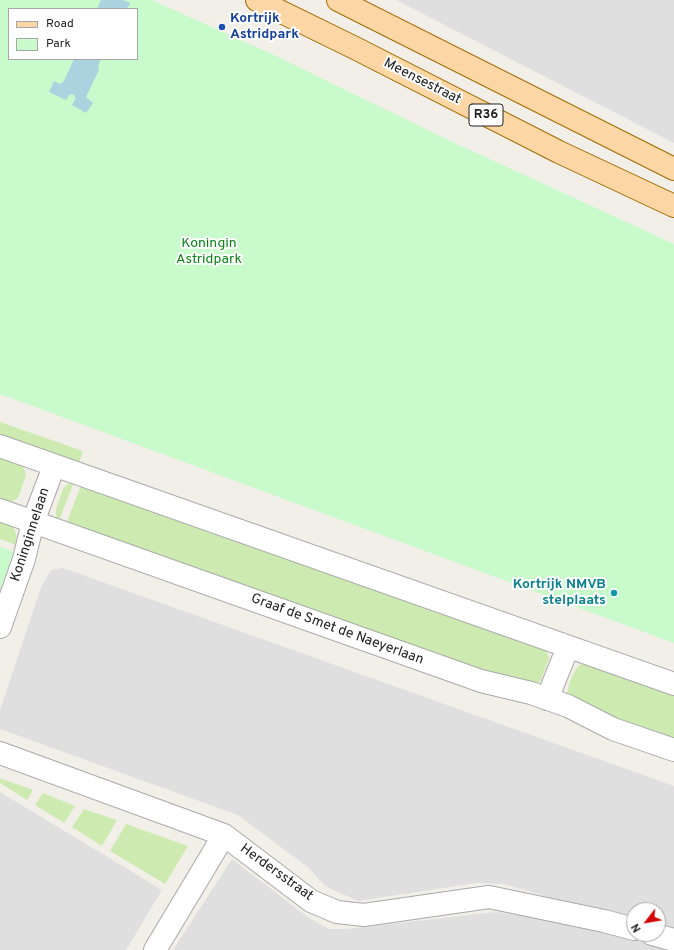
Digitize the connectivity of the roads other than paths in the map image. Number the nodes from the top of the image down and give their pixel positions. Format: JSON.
{"nodes":[{"id":1,"x":257,"y":0,"type":"edge"},
{"id":2,"x":338,"y":0,"type":"edge"},
{"id":3,"x":674,"y":169,"type":"edge"},
{"id":4,"x":674,"y":206,"type":"edge"},
{"id":5,"x":0,"y":446,"type":"edge"},
{"id":6,"x":54,"y":466,"type":"junction"},
{"id":7,"x":0,"y":510,"type":"edge"},
{"id":8,"x":33,"y":522,"type":"junction"},
{"id":9,"x":0,"y":627,"type":"edge"},
{"id":10,"x":568,"y":646,"type":"junction"},
{"id":11,"x":674,"y":684,"type":"edge"},
{"id":12,"x":547,"y":698,"type":"junction"},
{"id":13,"x":674,"y":750,"type":"edge"},
{"id":14,"x":0,"y":753,"type":"edge"},
{"id":15,"x":224,"y":835,"type":"junction"},
{"id":16,"x":626,"y":927,"type":"edge"},
{"id":17,"x":155,"y":950,"type":"edge"}],
"edges":[{"from":1,"to":4,"type":"main road","name":"Meensestraat","number":"R36"},
{"from":2,"to":3,"type":"main road","number":"R36"},
{"from":5,"to":6,"type":"street"},
{"from":6,"to":8,"type":"street","name":"Koninginnelaan"},
{"from":6,"to":10,"type":"street"},
{"from":7,"to":8,"type":"street","name":"Graaf de Smet de Naeyerlaan"},
{"from":8,"to":9,"type":"street","name":"Koninginnelaan"},
{"from":8,"to":12,"type":"street","name":"Graaf de Smet de Naeyerlaan"},
{"from":10,"to":11,"type":"street"},
{"from":10,"to":12,"type":"street"},
{"from":12,"to":13,"type":"street","name":"Graaf de Smet de Naeyerlaan"},
{"from":14,"to":15,"type":"street","name":"Herdersstraat"},
{"from":15,"to":16,"type":"street","name":"Herdersstraat"},
{"from":15,"to":17,"type":"street"}]}
